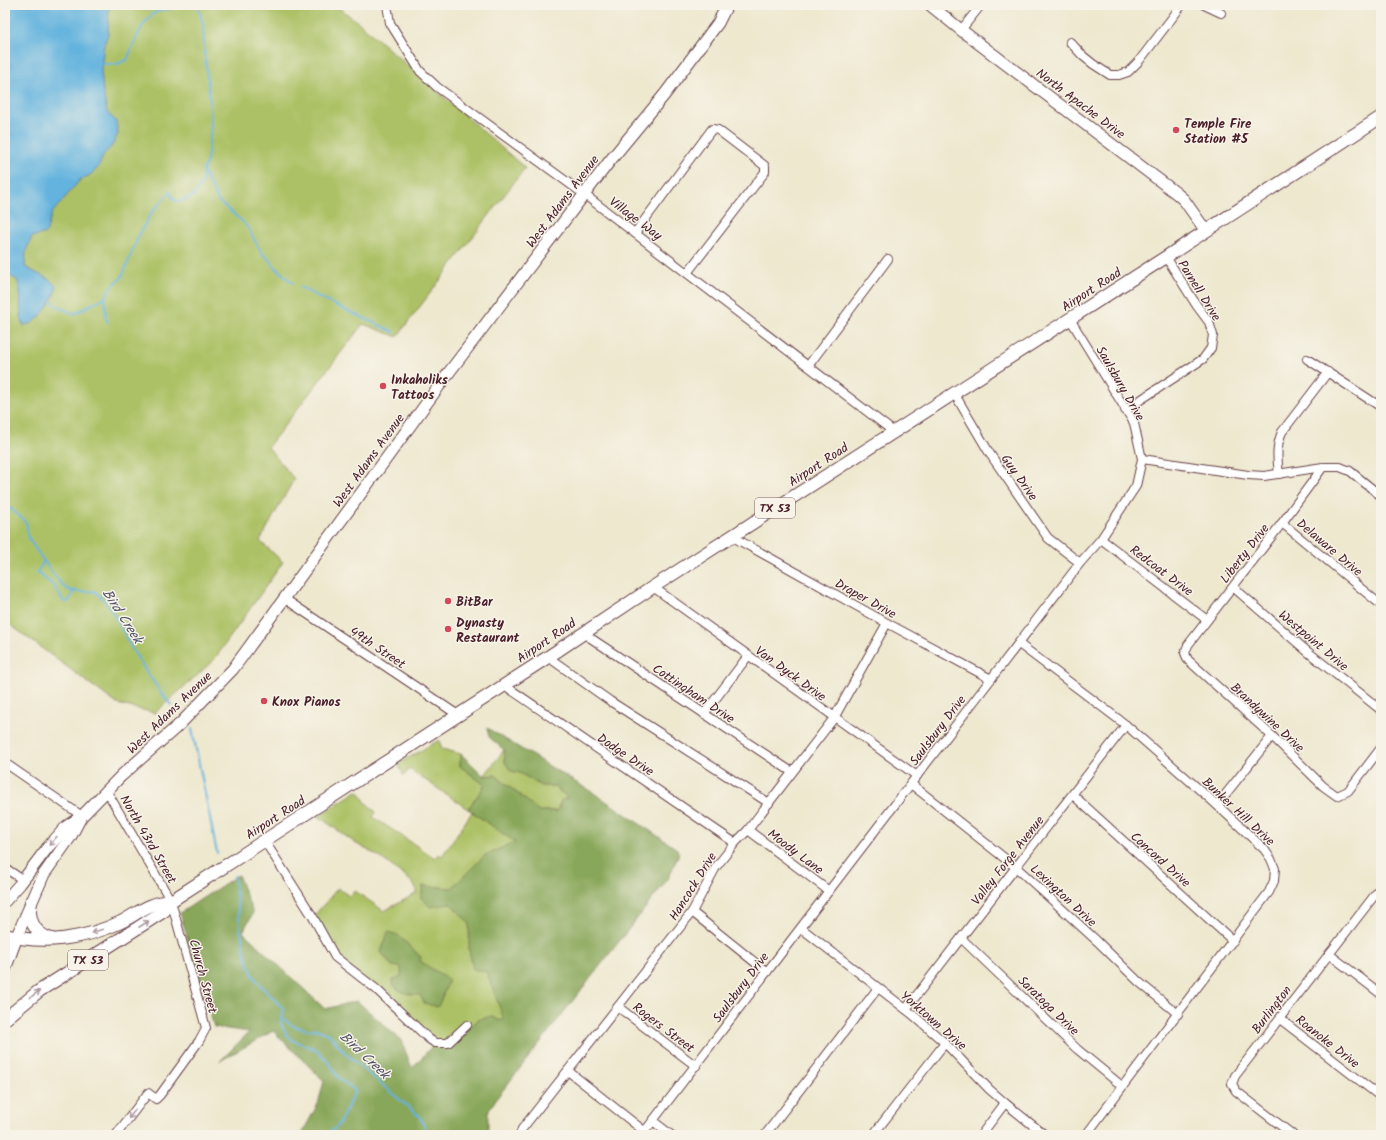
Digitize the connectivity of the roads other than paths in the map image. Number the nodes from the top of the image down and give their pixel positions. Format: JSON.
{"nodes":[{"id":1,"x":386,"y":5,"type":"edge"},
{"id":2,"x":727,"y":5,"type":"edge"},
{"id":3,"x":930,"y":5,"type":"edge"},
{"id":4,"x":981,"y":5,"type":"edge"},
{"id":5,"x":1182,"y":5,"type":"edge"},
{"id":6,"x":1204,"y":5,"type":"edge"},
{"id":7,"x":1221,"y":13,"type":"dead end"},
{"id":8,"x":961,"y":30,"type":"junction"},
{"id":9,"x":1070,"y":42,"type":"dead end"},
{"id":10,"x":1381,"y":117,"type":"edge"},
{"id":11,"x":585,"y":195,"type":"junction"},
{"id":12,"x":1206,"y":231,"type":"junction"},
{"id":13,"x":635,"y":233,"type":"junction"},
{"id":14,"x":1166,"y":257,"type":"junction"},
{"id":15,"x":888,"y":259,"type":"dead end"},
{"id":16,"x":688,"y":273,"type":"junction"},
{"id":17,"x":1070,"y":319,"type":"junction"},
{"id":18,"x":1307,"y":359,"type":"dead end"},
{"id":19,"x":808,"y":366,"type":"junction"},
{"id":20,"x":1328,"y":372,"type":"junction"},
{"id":21,"x":954,"y":393,"type":"junction"},
{"id":22,"x":1381,"y":408,"type":"edge"},
{"id":23,"x":1125,"y":410,"type":"junction"},
{"id":24,"x":894,"y":432,"type":"junction"},
{"id":25,"x":1142,"y":459,"type":"junction"},
{"id":26,"x":1323,"y":467,"type":"junction"},
{"id":27,"x":1279,"y":474,"type":"junction"},
{"id":28,"x":1380,"y":495,"type":"edge"},
{"id":29,"x":1282,"y":523,"type":"junction"},
{"id":30,"x":731,"y":536,"type":"junction"},
{"id":31,"x":1101,"y":539,"type":"junction"},
{"id":32,"x":1080,"y":563,"type":"junction"},
{"id":33,"x":653,"y":587,"type":"junction"},
{"id":34,"x":1233,"y":587,"type":"junction"},
{"id":35,"x":285,"y":599,"type":"junction"},
{"id":36,"x":1381,"y":605,"type":"edge"},
{"id":37,"x":1207,"y":620,"type":"junction"},
{"id":38,"x":887,"y":623,"type":"junction"},
{"id":39,"x":583,"y":633,"type":"junction"},
{"id":40,"x":1019,"y":644,"type":"junction"},
{"id":41,"x":1185,"y":653,"type":"joint"},
{"id":42,"x":748,"y":656,"type":"junction"},
{"id":43,"x":548,"y":657,"type":"junction"},
{"id":44,"x":991,"y":679,"type":"junction"},
{"id":45,"x":504,"y":685,"type":"junction"},
{"id":46,"x":1381,"y":710,"type":"edge"},
{"id":47,"x":704,"y":714,"type":"junction"},
{"id":48,"x":458,"y":715,"type":"junction"},
{"id":49,"x":834,"y":718,"type":"junction"},
{"id":50,"x":1126,"y":725,"type":"junction"},
{"id":51,"x":1272,"y":736,"type":"junction"},
{"id":52,"x":1381,"y":748,"type":"edge"},
{"id":53,"x":5,"y":763,"type":"edge"},
{"id":54,"x":792,"y":772,"type":"junction"},
{"id":55,"x":917,"y":776,"type":"junction"},
{"id":56,"x":911,"y":784,"type":"junction"},
{"id":57,"x":106,"y":790,"type":"junction"},
{"id":58,"x":1073,"y":795,"type":"junction"},
{"id":59,"x":769,"y":803,"type":"junction"},
{"id":60,"x":1217,"y":805,"type":"junction"},
{"id":61,"x":82,"y":816,"type":"junction"},
{"id":62,"x":748,"y":830,"type":"junction"},
{"id":63,"x":264,"y":840,"type":"junction"},
{"id":64,"x":735,"y":843,"type":"junction"},
{"id":65,"x":5,"y":868,"type":"edge"},
{"id":66,"x":1017,"y":868,"type":"junction"},
{"id":67,"x":23,"y":880,"type":"junction"},
{"id":68,"x":1381,"y":888,"type":"edge"},
{"id":69,"x":829,"y":891,"type":"junction"},
{"id":70,"x":5,"y":901,"type":"edge"},
{"id":71,"x":171,"y":901,"type":"junction"},
{"id":72,"x":31,"y":902,"type":"junction"},
{"id":73,"x":692,"y":912,"type":"junction"},
{"id":74,"x":801,"y":928,"type":"junction"},
{"id":75,"x":11,"y":936,"type":"edge"},
{"id":76,"x":962,"y":939,"type":"junction"},
{"id":77,"x":54,"y":940,"type":"junction"},
{"id":78,"x":1233,"y":941,"type":"junction"},
{"id":79,"x":1329,"y":954,"type":"junction"},
{"id":80,"x":5,"y":968,"type":"edge"},
{"id":81,"x":767,"y":972,"type":"junction"},
{"id":82,"x":878,"y":988,"type":"junction"},
{"id":83,"x":1381,"y":994,"type":"edge"},
{"id":84,"x":618,"y":1007,"type":"junction"},
{"id":85,"x":906,"y":1009,"type":"junction"},
{"id":86,"x":1178,"y":1014,"type":"junction"},
{"id":87,"x":5,"y":1019,"type":"edge"},
{"id":88,"x":1280,"y":1019,"type":"junction"},
{"id":89,"x":467,"y":1025,"type":"dead end"},
{"id":90,"x":945,"y":1043,"type":"junction"},
{"id":91,"x":696,"y":1066,"type":"junction"},
{"id":92,"x":568,"y":1072,"type":"junction"},
{"id":93,"x":1122,"y":1086,"type":"junction"},
{"id":94,"x":1381,"y":1097,"type":"edge"},
{"id":95,"x":1005,"y":1103,"type":"junction"},
{"id":96,"x":653,"y":1121,"type":"junction"},
{"id":97,"x":643,"y":1133,"type":"edge"},
{"id":98,"x":116,"y":1135,"type":"edge"},
{"id":99,"x":520,"y":1135,"type":"edge"},
{"id":100,"x":671,"y":1135,"type":"edge"},
{"id":101,"x":765,"y":1135,"type":"edge"},
{"id":102,"x":873,"y":1135,"type":"edge"},
{"id":103,"x":981,"y":1135,"type":"edge"},
{"id":104,"x":1045,"y":1135,"type":"edge"},
{"id":105,"x":1086,"y":1135,"type":"edge"},
{"id":106,"x":1293,"y":1135,"type":"edge"}],
"edges":[{"from":1,"to":11,"type":"street","name":"Village Way"},
{"from":2,"to":11,"type":"main road","name":"West Adams Avenue"},
{"from":3,"to":8,"type":"main road","name":"North Apache Drive"},
{"from":4,"to":8,"type":"street"},
{"from":5,"to":9,"type":"street"},
{"from":6,"to":7,"type":"street"},
{"from":8,"to":12,"type":"main road","name":"North Apache Drive"},
{"from":10,"to":12,"type":"main road","name":"Airport Road","number":"TX 53"},
{"from":11,"to":13,"type":"street","name":"Village Way"},
{"from":11,"to":35,"type":"main road","name":"West Adams Avenue"},
{"from":12,"to":14,"type":"main road","name":"Airport Road","number":"TX 53"},
{"from":13,"to":16,"type":"street","name":"Village Way"},
{"from":13,"to":16,"type":"street"},
{"from":14,"to":17,"type":"main road","name":"Airport Road","number":"TX 53"},
{"from":14,"to":23,"type":"street","name":"Parnell Drive"},
{"from":15,"to":19,"type":"street"},
{"from":16,"to":19,"type":"street","name":"Village Way"},
{"from":17,"to":21,"type":"main road","name":"Airport Road","number":"TX 53"},
{"from":17,"to":23,"type":"street","name":"Saulsbury Drive"},
{"from":18,"to":20,"type":"street"},
{"from":19,"to":24,"type":"street","name":"Village Way"},
{"from":20,"to":22,"type":"street"},
{"from":20,"to":27,"type":"street"},
{"from":21,"to":24,"type":"main road","name":"Airport Road","number":"TX 53"},
{"from":21,"to":32,"type":"street","name":"Guy Drive"},
{"from":23,"to":25,"type":"street","name":"Saulsbury Drive"},
{"from":24,"to":30,"type":"main road","name":"Airport Road","number":"TX 53"},
{"from":25,"to":27,"type":"street"},
{"from":25,"to":31,"type":"street","name":"Saulsbury Drive"},
{"from":26,"to":27,"type":"street"},
{"from":26,"to":28,"type":"street"},
{"from":26,"to":29,"type":"street","name":"Liberty Drive"},
{"from":29,"to":34,"type":"street","name":"Liberty Drive"},
{"from":29,"to":36,"type":"street","name":"Delaware Drive"},
{"from":30,"to":33,"type":"main road","name":"Airport Road","number":"TX 53"},
{"from":30,"to":38,"type":"street","name":"Draper Drive"},
{"from":31,"to":32,"type":"street","name":"Saulsbury Drive"},
{"from":31,"to":37,"type":"street","name":"Redcoat Drive"},
{"from":32,"to":40,"type":"street","name":"Saulsbury Drive"},
{"from":33,"to":39,"type":"main road","name":"Airport Road","number":"TX 53"},
{"from":33,"to":42,"type":"street","name":"Van Dyck Drive"},
{"from":34,"to":37,"type":"street","name":"Liberty Drive"},
{"from":34,"to":46,"type":"street","name":"Westpoint Drive"},
{"from":35,"to":48,"type":"street","name":"49th Street"},
{"from":35,"to":57,"type":"main road","name":"West Adams Avenue"},
{"from":37,"to":41,"type":"street","name":"Liberty Drive"},
{"from":38,"to":44,"type":"street","name":"Draper Drive"},
{"from":38,"to":49,"type":"street","name":"Hancock Drive"},
{"from":39,"to":43,"type":"main road","name":"Airport Road","number":"TX 53"},
{"from":39,"to":47,"type":"street","name":"Cottingham Drive"},
{"from":40,"to":44,"type":"street","name":"Saulsbury Drive"},
{"from":40,"to":50,"type":"street","name":"Bunker Hill Drive"},
{"from":41,"to":51,"type":"street","name":"Brandywine Drive"},
{"from":42,"to":47,"type":"street"},
{"from":42,"to":49,"type":"street","name":"Van Dyck Drive"},
{"from":43,"to":45,"type":"main road","name":"Airport Road","number":"TX 53"},
{"from":43,"to":59,"type":"street"},
{"from":44,"to":55,"type":"street","name":"Saulsbury Drive"},
{"from":45,"to":48,"type":"main road","name":"Airport Road","number":"TX 53"},
{"from":45,"to":64,"type":"street","name":"Dodge Drive"},
{"from":47,"to":54,"type":"street","name":"Cottingham Drive"},
{"from":48,"to":63,"type":"main road","name":"Airport Road","number":"TX 53"},
{"from":49,"to":54,"type":"street","name":"Hancock Drive"},
{"from":49,"to":55,"type":"street","name":"Van Dyck Drive"},
{"from":50,"to":58,"type":"street","name":"Valley Forge Avenue"},
{"from":50,"to":60,"type":"street","name":"Bunker Hill Drive"},
{"from":51,"to":52,"type":"street","name":"Brandywine Drive"},
{"from":51,"to":60,"type":"street"},
{"from":53,"to":61,"type":"street"},
{"from":54,"to":59,"type":"street","name":"Hancock Drive"},
{"from":55,"to":56,"type":"street","name":"Saulsbury Drive"},
{"from":56,"to":66,"type":"street","name":"Lexington Drive"},
{"from":56,"to":69,"type":"street","name":"Saulsbury Drive"},
{"from":57,"to":61,"type":"main road","name":"West Adams Avenue"},
{"from":57,"to":71,"type":"street","name":"North 43rd Street"},
{"from":58,"to":66,"type":"street","name":"Valley Forge Avenue"},
{"from":58,"to":78,"type":"street","name":"Concord Drive"},
{"from":59,"to":62,"type":"street","name":"Hancock Drive"},
{"from":60,"to":78,"type":"street","name":"Bunker Hill Drive"},
{"from":61,"to":67,"type":"main road","name":"West Adams Avenue","one_way":true},
{"from":61,"to":72,"type":"main road","name":"West Adams Avenue"},
{"from":62,"to":64,"type":"street","name":"Hancock Drive"},
{"from":62,"to":69,"type":"street","name":"Moody Lane"},
{"from":63,"to":71,"type":"main road","name":"Airport Road","number":"TX 53"},
{"from":63,"to":89,"type":"street"},
{"from":64,"to":73,"type":"street","name":"Hancock Drive"},
{"from":65,"to":67,"type":"street"},
{"from":66,"to":76,"type":"street","name":"Valley Forge Avenue"},
{"from":66,"to":86,"type":"street","name":"Lexington Drive"},
{"from":67,"to":70,"type":"main road","name":"West Adams Avenue"},
{"from":68,"to":79,"type":"street","name":"Burlington"},
{"from":69,"to":74,"type":"street","name":"Saulsbury Drive"},
{"from":71,"to":77,"type":"main road","name":"Airport Road","number":"TX 53","one_way":true},
{"from":87,"to":71,"type":"main road","name":"Airport Road","number":"TX 53","one_way":true},
{"from":71,"to":98,"type":"street","name":"Church Street","one_way":true},
{"from":72,"to":75,"type":"main road","name":"West Adams Avenue"},
{"from":72,"to":77,"type":"main road"},
{"from":73,"to":81,"type":"street"},
{"from":73,"to":84,"type":"street","name":"Hancock Drive"},
{"from":74,"to":81,"type":"street","name":"Saulsbury Drive"},
{"from":74,"to":82,"type":"street","name":"Yorktown Drive"},
{"from":75,"to":77,"type":"main road","name":"Airport Road","number":"TX 53"},
{"from":75,"to":80,"type":"main road"},
{"from":76,"to":85,"type":"street","name":"Valley Forge Avenue"},
{"from":76,"to":93,"type":"street","name":"Saratoga Drive"},
{"from":78,"to":86,"type":"street","name":"Bunker Hill Drive"},
{"from":79,"to":83,"type":"street"},
{"from":79,"to":88,"type":"street","name":"Burlington"},
{"from":81,"to":91,"type":"street","name":"Saulsbury Drive"},
{"from":82,"to":85,"type":"street","name":"Yorktown Drive"},
{"from":82,"to":101,"type":"street"},
{"from":84,"to":91,"type":"street","name":"Rogers Street"},
{"from":84,"to":92,"type":"street","name":"Hancock Drive"},
{"from":85,"to":90,"type":"street","name":"Yorktown Drive"},
{"from":86,"to":93,"type":"street","name":"Bunker Hill Drive"},
{"from":88,"to":94,"type":"street","name":"Roanoke Drive"},
{"from":88,"to":106,"type":"street","name":"Burlington"},
{"from":90,"to":95,"type":"street","name":"Yorktown Drive"},
{"from":90,"to":102,"type":"street"},
{"from":91,"to":96,"type":"street","name":"Saulsbury Drive"},
{"from":92,"to":97,"type":"street"},
{"from":92,"to":99,"type":"street","name":"Hancock Drive"},
{"from":93,"to":105,"type":"street","name":"Bunker Hill Drive"},
{"from":95,"to":103,"type":"street"},
{"from":95,"to":104,"type":"street","name":"Yorktown Drive"},
{"from":96,"to":97,"type":"street","name":"Saulsbury Drive"},
{"from":96,"to":100,"type":"street"}]}
